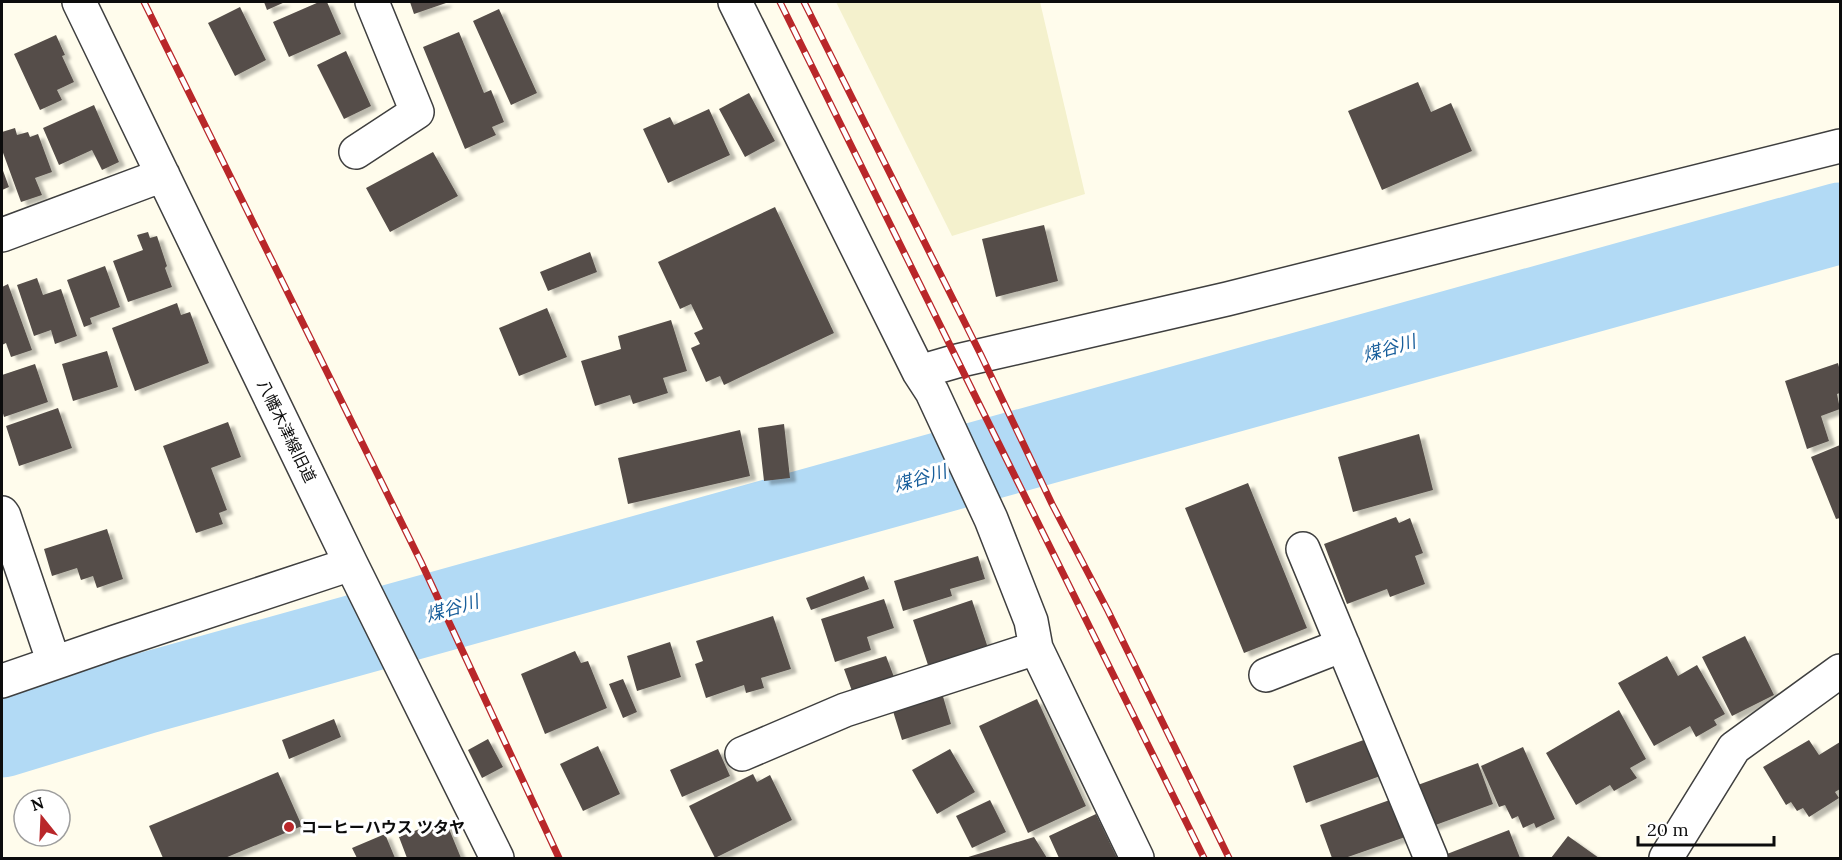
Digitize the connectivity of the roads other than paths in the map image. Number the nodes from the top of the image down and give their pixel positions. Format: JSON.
{"nodes":[{"id":1,"x":79,"y":2,"type":"edge"},
{"id":2,"x":372,"y":2,"type":"edge"},
{"id":3,"x":735,"y":2,"type":"edge"},
{"id":4,"x":1840,"y":146,"type":"edge"},
{"id":5,"x":356,"y":152,"type":"dead end"},
{"id":6,"x":163,"y":175,"type":"junction"},
{"id":7,"x":2,"y":235,"type":"edge"},
{"id":8,"x":925,"y":382,"type":"junction"},
{"id":9,"x":2,"y":513,"type":"edge"},
{"id":10,"x":1303,"y":549,"type":"dead end"},
{"id":11,"x":357,"y":575,"type":"junction"},
{"id":12,"x":1343,"y":645,"type":"junction"},
{"id":13,"x":1036,"y":648,"type":"junction"},
{"id":14,"x":54,"y":663,"type":"junction"},
{"id":15,"x":1840,"y":671,"type":"edge"},
{"id":16,"x":1266,"y":675,"type":"dead end"},
{"id":17,"x":2,"y":681,"type":"edge"},
{"id":18,"x":742,"y":754,"type":"dead end"},
{"id":19,"x":497,"y":858,"type":"edge"},
{"id":20,"x":1137,"y":858,"type":"edge"},
{"id":21,"x":1431,"y":858,"type":"edge"},
{"id":22,"x":1666,"y":858,"type":"edge"}],
"edges":[{"from":1,"to":6,"type":"street","name":"八幡木津線旧道"},
{"from":2,"to":5,"type":"street"},
{"from":3,"to":8,"type":"street"},
{"from":4,"to":8,"type":"street"},
{"from":6,"to":7,"type":"street"},
{"from":6,"to":11,"type":"street","name":"八幡木津線旧道"},
{"from":8,"to":13,"type":"street"},
{"from":9,"to":14,"type":"street"},
{"from":10,"to":12,"type":"street"},
{"from":11,"to":14,"type":"street"},
{"from":11,"to":19,"type":"street","name":"八幡木津線旧道"},
{"from":12,"to":16,"type":"street"},
{"from":12,"to":21,"type":"street"},
{"from":13,"to":18,"type":"street"},
{"from":13,"to":20,"type":"street"},
{"from":14,"to":17,"type":"street"},
{"from":15,"to":22,"type":"street"}]}
